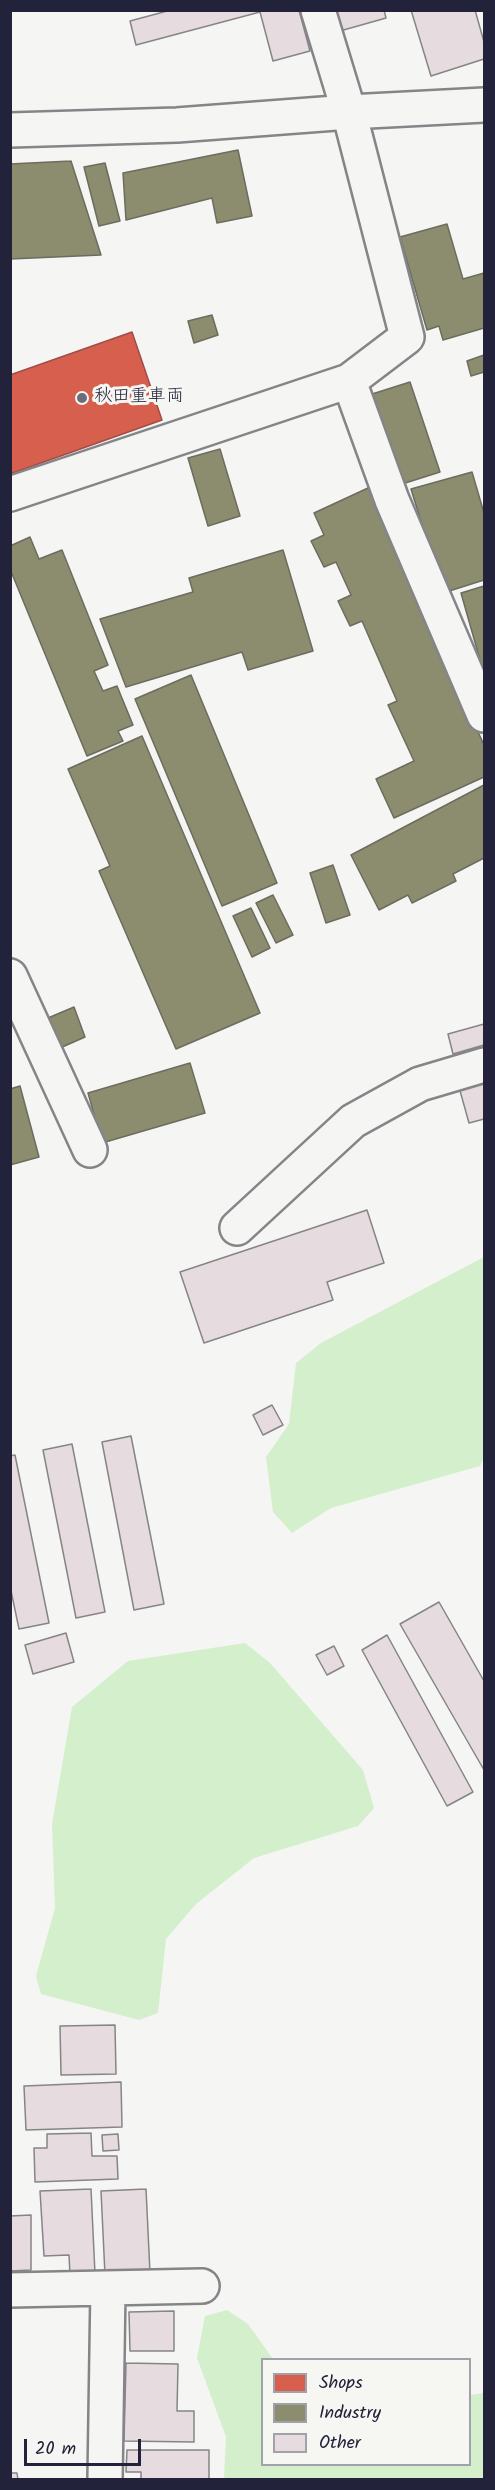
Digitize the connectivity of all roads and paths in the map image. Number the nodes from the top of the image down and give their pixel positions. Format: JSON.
{"nodes":[{"id":1,"x":318,"y":10,"type":"edge"},
{"id":2,"x":484,"y":105,"type":"edge"},
{"id":3,"x":349,"y":112,"type":"junction"},
{"id":4,"x":10,"y":130,"type":"edge"},
{"id":5,"x":349,"y":381,"type":"junction"},
{"id":6,"x":10,"y":494,"type":"edge"},
{"id":7,"x":484,"y":715,"type":"edge"},
{"id":8,"x":10,"y":976,"type":"edge"},
{"id":9,"x":484,"y":1065,"type":"edge"},
{"id":10,"x":90,"y":1150,"type":"dead end"},
{"id":11,"x":237,"y":1228,"type":"dead end"},
{"id":12,"x":202,"y":2286,"type":"dead end"},
{"id":13,"x":108,"y":2288,"type":"junction"},
{"id":14,"x":10,"y":2290,"type":"edge"},
{"id":15,"x":105,"y":2480,"type":"edge"}],
"edges":[{"from":1,"to":3,"type":"street"},
{"from":2,"to":3,"type":"street"},
{"from":3,"to":4,"type":"street"},
{"from":3,"to":5,"type":"street"},
{"from":5,"to":6,"type":"street"},
{"from":5,"to":7,"type":"street"},
{"from":8,"to":10,"type":"street"},
{"from":9,"to":11,"type":"street"},
{"from":12,"to":13,"type":"street"},
{"from":13,"to":14,"type":"street"},
{"from":13,"to":15,"type":"street"}]}
